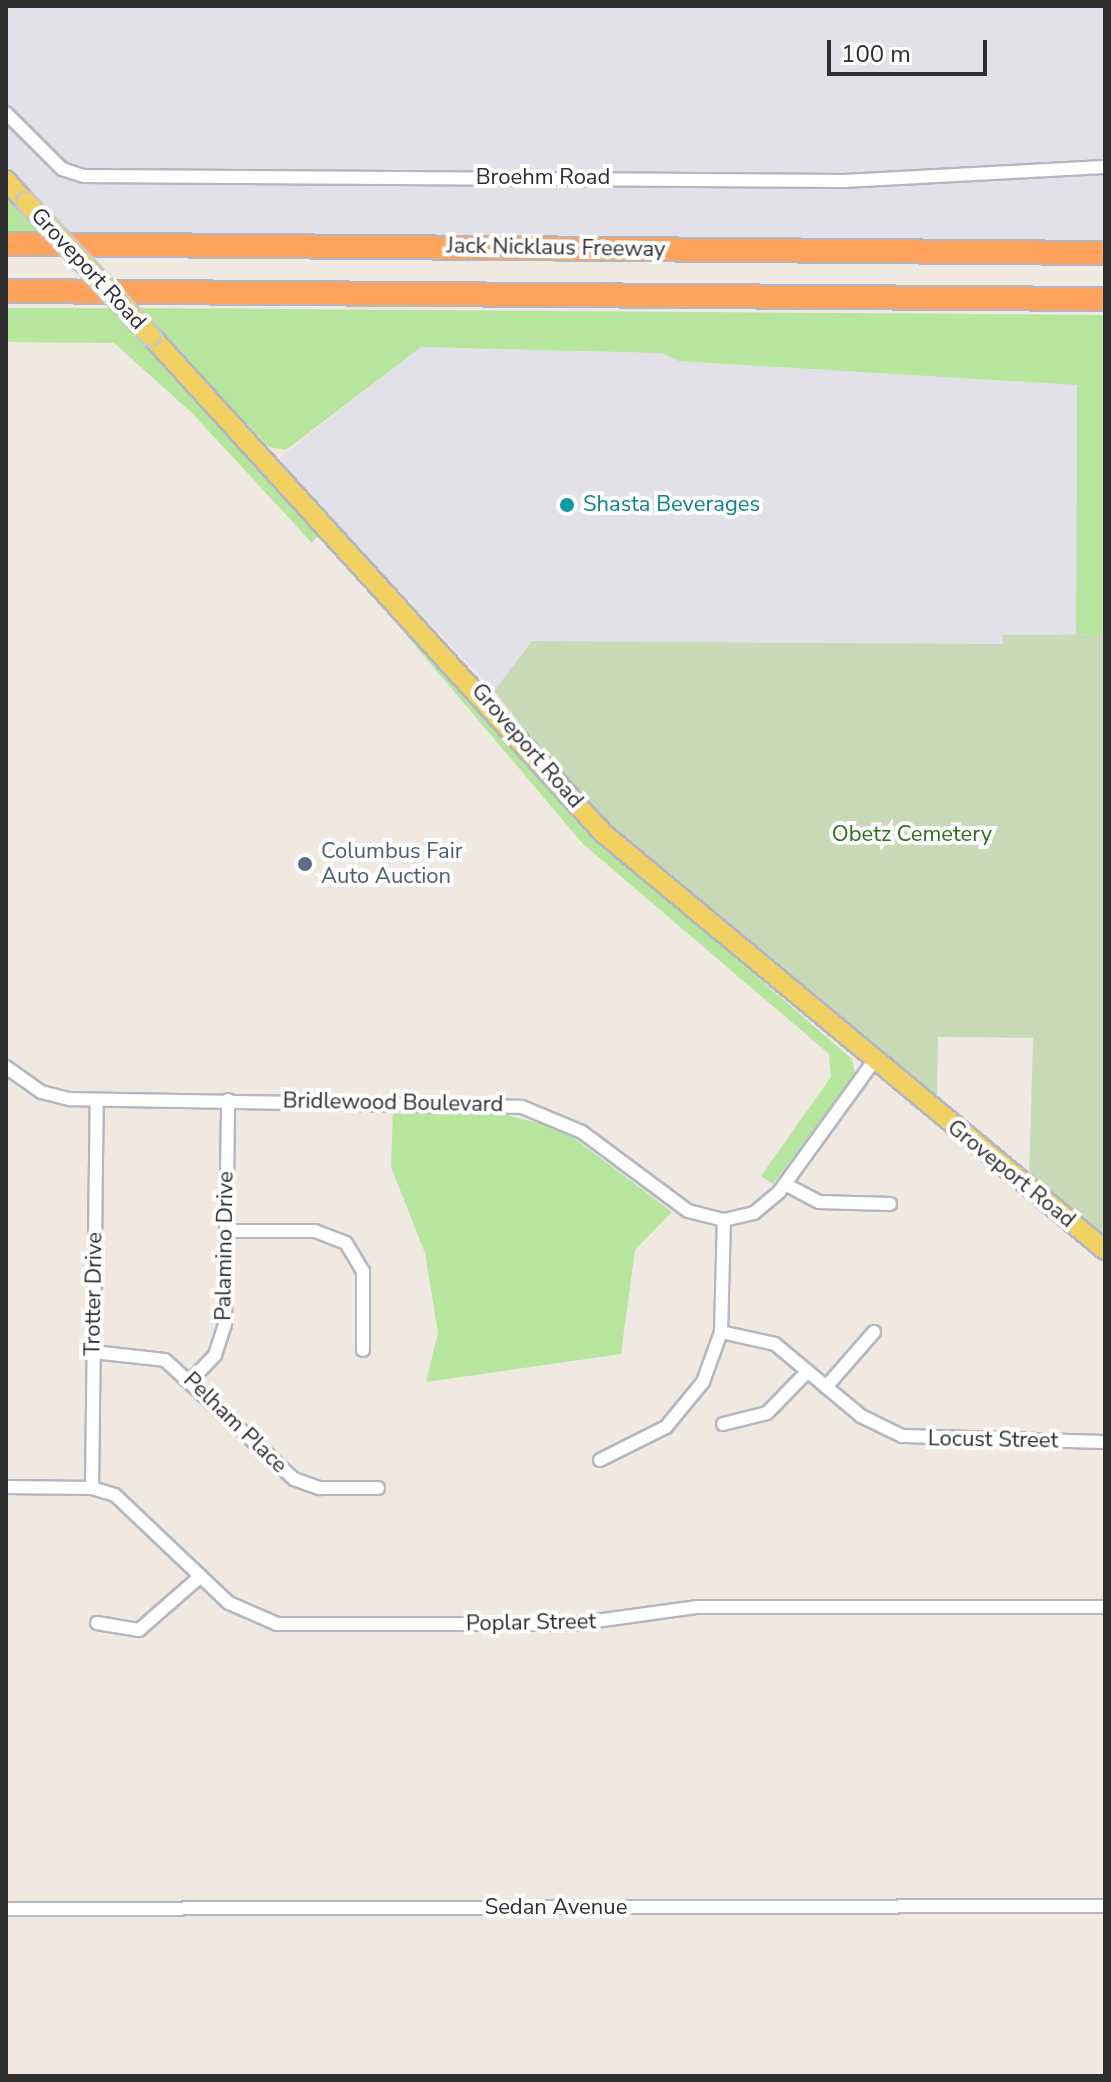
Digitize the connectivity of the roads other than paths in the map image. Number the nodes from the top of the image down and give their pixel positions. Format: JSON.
{"nodes":[{"id":1,"x":6,"y":113,"type":"edge"},
{"id":2,"x":1105,"y":167,"type":"edge"},
{"id":3,"x":6,"y":180,"type":"edge"},
{"id":4,"x":6,"y":244,"type":"edge"},
{"id":5,"x":1105,"y":253,"type":"edge"},
{"id":6,"x":6,"y":291,"type":"edge"},
{"id":7,"x":1105,"y":299,"type":"edge"},
{"id":8,"x":873,"y":1062,"type":"junction"},
{"id":9,"x":6,"y":1067,"type":"edge"},
{"id":10,"x":97,"y":1100,"type":"junction"},
{"id":11,"x":228,"y":1100,"type":"junction"},
{"id":12,"x":785,"y":1184,"type":"junction"},
{"id":13,"x":890,"y":1204,"type":"dead end"},
{"id":14,"x":724,"y":1220,"type":"junction"},
{"id":15,"x":226,"y":1231,"type":"junction"},
{"id":16,"x":1105,"y":1250,"type":"edge"},
{"id":17,"x":721,"y":1332,"type":"junction"},
{"id":18,"x":874,"y":1332,"type":"dead end"},
{"id":19,"x":363,"y":1350,"type":"dead end"},
{"id":20,"x":93,"y":1352,"type":"junction"},
{"id":21,"x":807,"y":1372,"type":"junction"},
{"id":22,"x":191,"y":1380,"type":"junction"},
{"id":23,"x":826,"y":1387,"type":"junction"},
{"id":24,"x":723,"y":1424,"type":"dead end"},
{"id":25,"x":1105,"y":1442,"type":"edge"},
{"id":26,"x":600,"y":1460,"type":"dead end"},
{"id":27,"x":6,"y":1487,"type":"edge"},
{"id":28,"x":92,"y":1488,"type":"junction"},
{"id":29,"x":378,"y":1488,"type":"dead end"},
{"id":30,"x":201,"y":1576,"type":"junction"},
{"id":31,"x":1105,"y":1607,"type":"edge"},
{"id":32,"x":97,"y":1623,"type":"dead end"},
{"id":33,"x":1105,"y":1906,"type":"edge"},
{"id":34,"x":6,"y":1909,"type":"edge"}],
"edges":[{"from":1,"to":2,"type":"street","name":"Broehm Road"},
{"from":3,"to":8,"type":"main road","name":"Groveport Road","bridge":true},
{"from":4,"to":5,"type":"highway","name":"Jack Nicklaus Freeway"},
{"from":6,"to":7,"type":"highway","name":"Jack Nicklaus Freeway"},
{"from":8,"to":12,"type":"street"},
{"from":8,"to":16,"type":"main road","name":"Groveport Road"},
{"from":9,"to":10,"type":"street","name":"Bridlewood Boulevard"},
{"from":10,"to":11,"type":"street","name":"Bridlewood Boulevard"},
{"from":10,"to":20,"type":"street","name":"Trotter Drive"},
{"from":11,"to":14,"type":"street","name":"Bridlewood Boulevard"},
{"from":11,"to":15,"type":"street","name":"Palamino Drive"},
{"from":12,"to":13,"type":"street"},
{"from":12,"to":14,"type":"street"},
{"from":14,"to":17,"type":"street"},
{"from":15,"to":19,"type":"street"},
{"from":15,"to":22,"type":"street","name":"Palamino Drive"},
{"from":17,"to":21,"type":"street","name":"Locust Street"},
{"from":17,"to":26,"type":"street"},
{"from":18,"to":23,"type":"street"},
{"from":20,"to":22,"type":"street","name":"Pelham Place"},
{"from":20,"to":28,"type":"street","name":"Trotter Drive"},
{"from":21,"to":23,"type":"street","name":"Locust Street"},
{"from":21,"to":24,"type":"street"},
{"from":22,"to":29,"type":"street","name":"Pelham Place"},
{"from":23,"to":25,"type":"street","name":"Locust Street"},
{"from":27,"to":28,"type":"street","name":"Poplar Street"},
{"from":28,"to":30,"type":"street","name":"Poplar Street"},
{"from":30,"to":31,"type":"street","name":"Poplar Street"},
{"from":30,"to":32,"type":"street"},
{"from":33,"to":34,"type":"street","name":"Sedan Avenue"}]}
